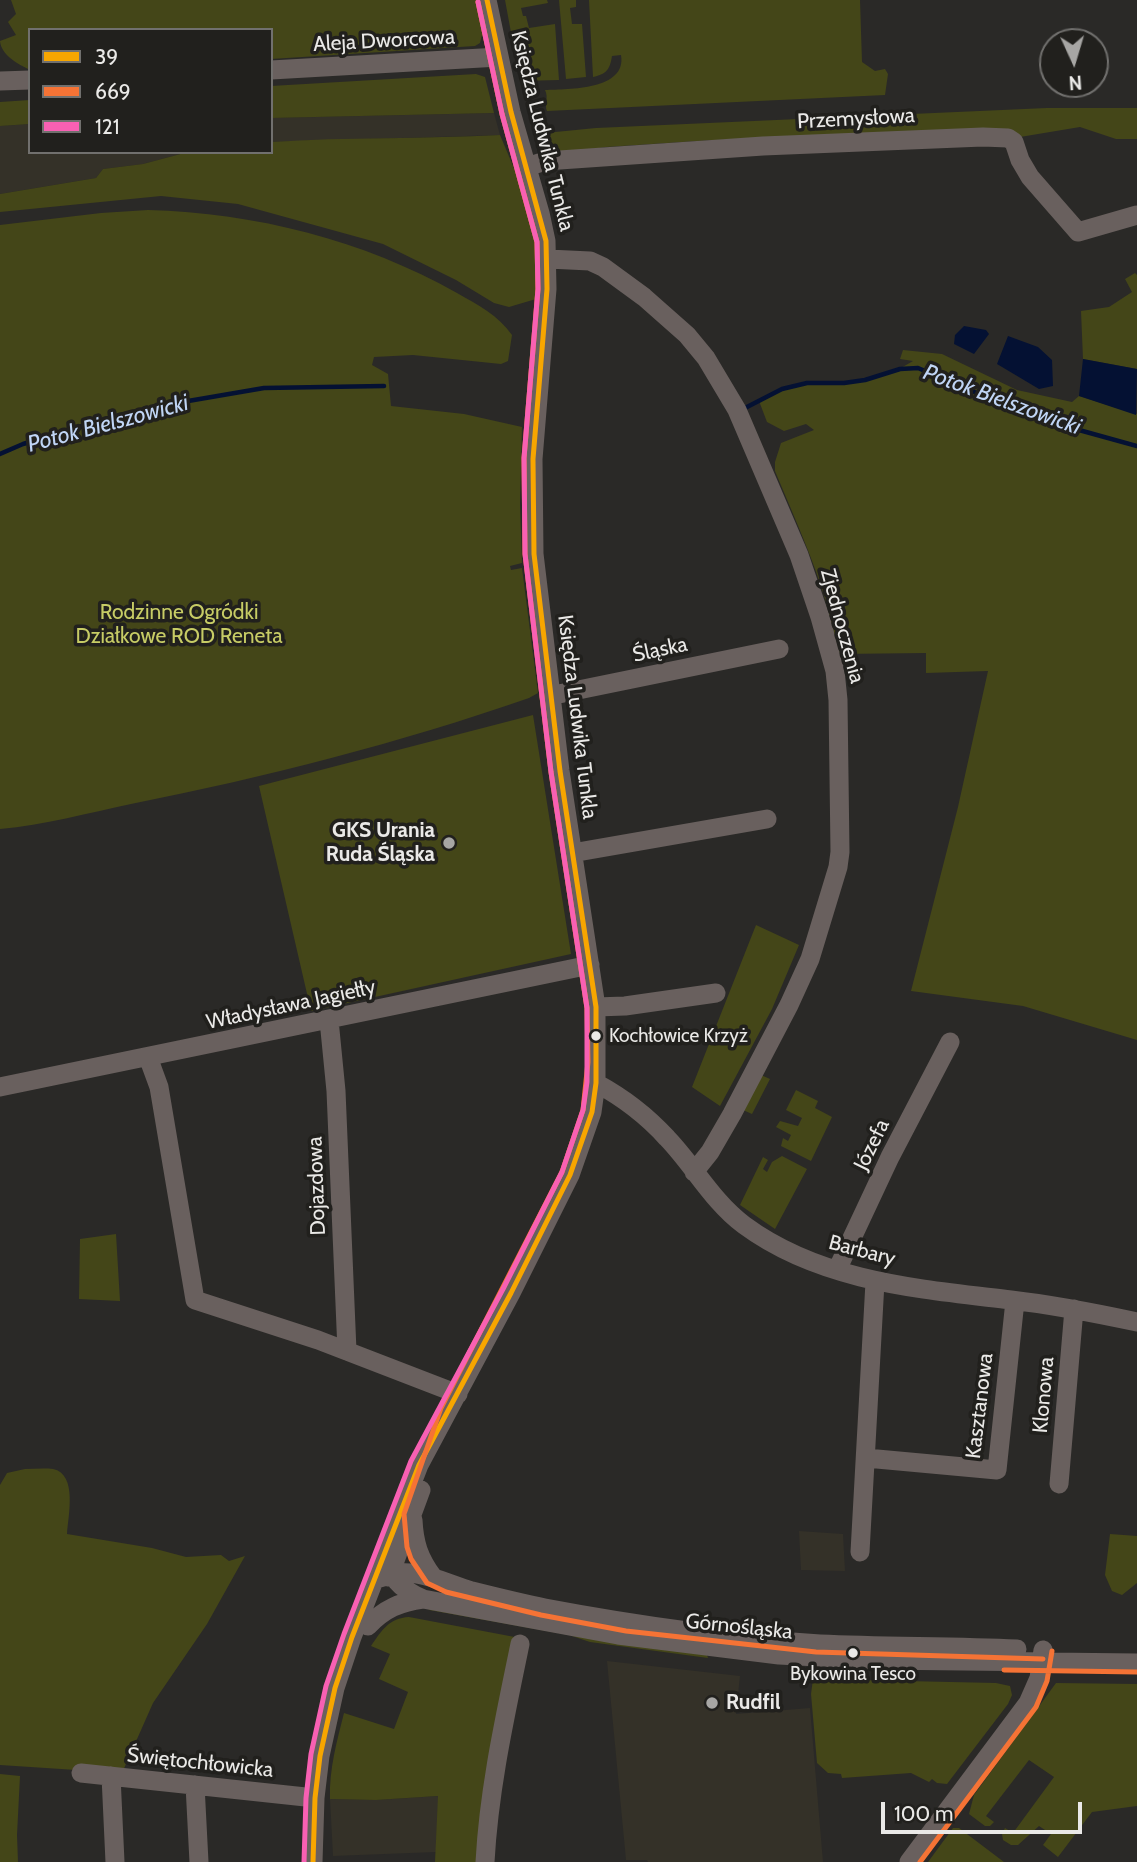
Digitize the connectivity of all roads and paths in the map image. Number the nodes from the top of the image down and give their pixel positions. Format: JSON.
{"nodes":[{"id":1,"x":487,"y":0,"type":"edge"},
{"id":2,"x":499,"y":57,"type":"junction"},
{"id":3,"x":273,"y":70,"type":"edge"},
{"id":4,"x":28,"y":80,"type":"edge"},
{"id":5,"x":0,"y":81,"type":"edge"},
{"id":6,"x":527,"y":167,"type":"junction"},
{"id":7,"x":1137,"y":215,"type":"edge"},
{"id":8,"x":548,"y":259,"type":"junction"},
{"id":9,"x":779,"y":649,"type":"dead end"},
{"id":10,"x":550,"y":695,"type":"junction"},
{"id":11,"x":766,"y":819,"type":"dead end"},
{"id":12,"x":572,"y":853,"type":"junction"},
{"id":13,"x":590,"y":965,"type":"junction"},
{"id":14,"x":716,"y":993,"type":"dead end"},
{"id":15,"x":596,"y":1007,"type":"junction"},
{"id":16,"x":329,"y":1020,"type":"junction"},
{"id":17,"x":950,"y":1042,"type":"dead end"},
{"id":18,"x":148,"y":1057,"type":"junction"},
{"id":19,"x":26,"y":1082,"type":"junction"},
{"id":20,"x":596,"y":1083,"type":"junction"},
{"id":21,"x":0,"y":1087,"type":"edge"},
{"id":22,"x":0,"y":1099,"type":"edge"},
{"id":23,"x":632,"y":1107,"type":"junction"},
{"id":24,"x":592,"y":1112,"type":"junction"},
{"id":25,"x":694,"y":1172,"type":"junction"},
{"id":26,"x":837,"y":1270,"type":"junction"},
{"id":27,"x":875,"y":1282,"type":"junction"},
{"id":28,"x":1014,"y":1301,"type":"junction"},
{"id":29,"x":1074,"y":1309,"type":"junction"},
{"id":30,"x":1137,"y":1322,"type":"edge"},
{"id":31,"x":347,"y":1351,"type":"junction"},
{"id":32,"x":453,"y":1403,"type":"junction"},
{"id":33,"x":866,"y":1458,"type":"junction"},
{"id":34,"x":1059,"y":1484,"type":"dead end"},
{"id":35,"x":413,"y":1516,"type":"junction"},
{"id":36,"x":860,"y":1552,"type":"dead end"},
{"id":37,"x":381,"y":1577,"type":"junction"},
{"id":38,"x":433,"y":1577,"type":"junction"},
{"id":39,"x":423,"y":1599,"type":"junction"},
{"id":40,"x":368,"y":1626,"type":"junction"},
{"id":41,"x":520,"y":1644,"type":"dead end"},
{"id":42,"x":1137,"y":1654,"type":"edge"},
{"id":43,"x":1043,"y":1656,"type":"junction"},
{"id":44,"x":1137,"y":1662,"type":"edge"},
{"id":45,"x":335,"y":1688,"type":"junction"},
{"id":46,"x":81,"y":1773,"type":"dead end"},
{"id":47,"x":111,"y":1776,"type":"junction"},
{"id":48,"x":195,"y":1786,"type":"junction"},
{"id":49,"x":315,"y":1798,"type":"junction"},
{"id":50,"x":115,"y":1862,"type":"edge"},
{"id":51,"x":199,"y":1862,"type":"edge"},
{"id":52,"x":313,"y":1862,"type":"edge"},
{"id":53,"x":485,"y":1862,"type":"edge"},
{"id":54,"x":909,"y":1862,"type":"edge"}],
"edges":[{"from":1,"to":2,"type":"street","name":"Księdza Ludwika Tunkla"},
{"from":2,"to":3,"type":"street","name":"Aleja Dworcowa"},
{"from":2,"to":6,"type":"street","name":"Księdza Ludwika Tunkla"},
{"from":4,"to":5,"type":"street"},
{"from":6,"to":7,"type":"street","name":"Przemysłowa"},
{"from":6,"to":8,"type":"street","name":"Księdza Ludwika Tunkla"},
{"from":8,"to":10,"type":"street","name":"Księdza Ludwika Tunkla"},
{"from":8,"to":25,"type":"street","name":"Zjednoczenia"},
{"from":9,"to":10,"type":"street","name":"Śląska"},
{"from":10,"to":12,"type":"street","name":"Księdza Ludwika Tunkla"},
{"from":11,"to":12,"type":"street"},
{"from":12,"to":13,"type":"street","name":"Księdza Ludwika Tunkla"},
{"from":13,"to":15,"type":"street","name":"Księdza Ludwika Tunkla"},
{"from":13,"to":16,"type":"street","name":"Władysława Jagiełły"},
{"from":14,"to":15,"type":"street"},
{"from":15,"to":20,"type":"street","name":"Księdza Ludwika Tunkla"},
{"from":16,"to":18,"type":"street","name":"Władysława Jagiełły"},
{"from":16,"to":31,"type":"street","name":"Dojazdowa"},
{"from":17,"to":26,"type":"street","name":"Józefa"},
{"from":18,"to":19,"type":"street","name":"Władysława Jagiełły"},
{"from":18,"to":31,"type":"street"},
{"from":19,"to":21,"type":"street","name":"Władysława Jagiełły"},
{"from":19,"to":22,"type":"street"},
{"from":20,"to":23,"type":"street","name":"Barbary"},
{"from":20,"to":24,"type":"street","name":"Księdza Ludwika Tunkla"},
{"from":23,"to":24,"type":"street"},
{"from":23,"to":25,"type":"street","name":"Barbary"},
{"from":24,"to":32,"type":"street","name":"Księdza Ludwika Tunkla"},
{"from":25,"to":26,"type":"street","name":"Barbary"},
{"from":26,"to":27,"type":"street","name":"Barbary"},
{"from":27,"to":28,"type":"street","name":"Barbary"},
{"from":27,"to":33,"type":"street"},
{"from":28,"to":29,"type":"street","name":"Barbary"},
{"from":28,"to":33,"type":"street","name":"Kasztanowa"},
{"from":29,"to":30,"type":"street","name":"Barbary"},
{"from":29,"to":34,"type":"street","name":"Klonowa"},
{"from":31,"to":32,"type":"street"},
{"from":32,"to":35,"type":"street","name":"Księdza Ludwika Tunkla"},
{"from":32,"to":37,"type":"street","name":"Księdza Ludwika Tunkla"},
{"from":33,"to":36,"type":"street"},
{"from":35,"to":37,"type":"street","name":"Księdza Ludwika Tunkla"},
{"from":35,"to":38,"type":"street"},
{"from":37,"to":38,"type":"street","name":"Górnośląska"},
{"from":37,"to":39,"type":"street","name":"Górnośląska"},
{"from":37,"to":40,"type":"street","name":"Księdza Ludwika Tunkla"},
{"from":37,"to":45,"type":"street","name":"Księdza Ludwika Tunkla"},
{"from":38,"to":43,"type":"street","name":"Górnośląska"},
{"from":39,"to":40,"type":"street","name":"Górnośląska"},
{"from":39,"to":43,"type":"street","name":"Górnośląska"},
{"from":40,"to":45,"type":"street","name":"Księdza Ludwika Tunkla"},
{"from":41,"to":53,"type":"street"},
{"from":42,"to":43,"type":"street","name":"Górnośląska"},
{"from":43,"to":44,"type":"street","name":"Górnośląska"},
{"from":43,"to":54,"type":"street"},
{"from":45,"to":49,"type":"street","name":"Księdza Ludwika Tunkla"},
{"from":46,"to":47,"type":"street","name":"Świętochłowicka"},
{"from":47,"to":48,"type":"street","name":"Świętochłowicka"},
{"from":47,"to":50,"type":"street"},
{"from":48,"to":49,"type":"street","name":"Świętochłowicka"},
{"from":48,"to":51,"type":"street"},
{"from":49,"to":52,"type":"street","name":"Księdza Ludwika Tunkla"}]}
